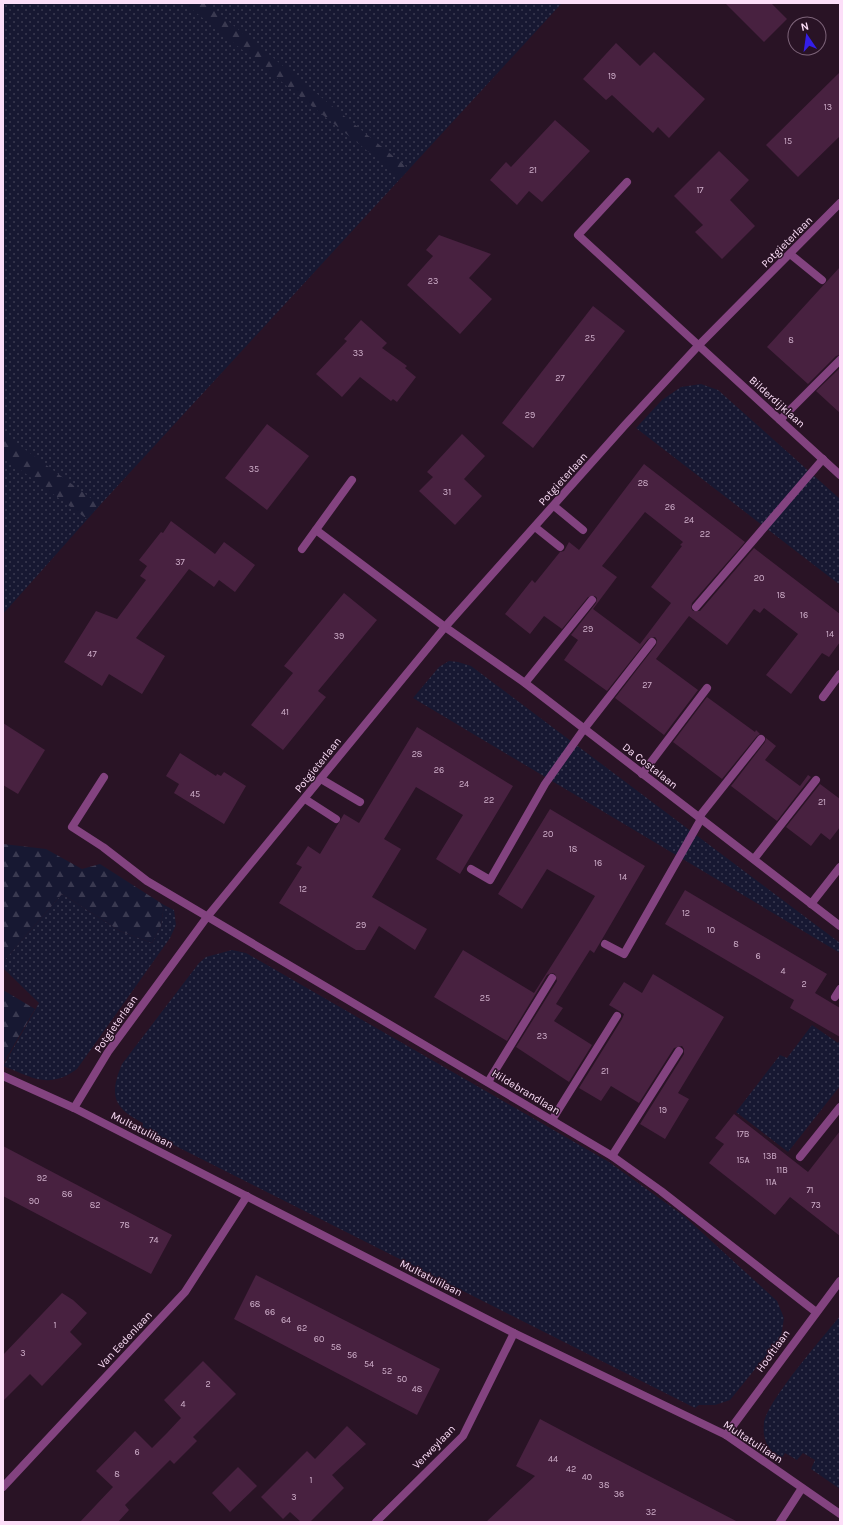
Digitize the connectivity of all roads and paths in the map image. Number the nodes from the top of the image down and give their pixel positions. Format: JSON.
{"nodes":[{"id":1,"x":627,"y":182,"type":"dead end"},
{"id":2,"x":840,"y":203,"type":"edge"},
{"id":3,"x":790,"y":254,"type":"junction"},
{"id":4,"x":822,"y":280,"type":"dead end"},
{"id":5,"x":698,"y":346,"type":"junction"},
{"id":6,"x":840,"y":360,"type":"edge"},
{"id":7,"x":780,"y":420,"type":"junction"},
{"id":8,"x":823,"y":459,"type":"junction"},
{"id":9,"x":838,"y":470,"type":"edge"},
{"id":10,"x":352,"y":480,"type":"dead end"},
{"id":11,"x":554,"y":506,"type":"junction"},
{"id":12,"x":535,"y":527,"type":"junction"},
{"id":13,"x":316,"y":530,"type":"junction"},
{"id":14,"x":583,"y":530,"type":"dead end"},
{"id":15,"x":560,"y":547,"type":"dead end"},
{"id":16,"x":302,"y":549,"type":"dead end"},
{"id":17,"x":592,"y":600,"type":"dead end"},
{"id":18,"x":696,"y":607,"type":"dead end"},
{"id":19,"x":444,"y":627,"type":"junction"},
{"id":20,"x":652,"y":642,"type":"dead end"},
{"id":21,"x":840,"y":674,"type":"edge"},
{"id":22,"x":524,"y":683,"type":"junction"},
{"id":23,"x":707,"y":688,"type":"dead end"},
{"id":24,"x":823,"y":697,"type":"dead end"},
{"id":25,"x":584,"y":729,"type":"junction"},
{"id":26,"x":761,"y":739,"type":"dead end"},
{"id":27,"x":642,"y":774,"type":"junction"},
{"id":28,"x":104,"y":777,"type":"dead end"},
{"id":29,"x":321,"y":779,"type":"junction"},
{"id":30,"x":816,"y":780,"type":"dead end"},
{"id":31,"x":305,"y":799,"type":"junction"},
{"id":32,"x":360,"y":802,"type":"dead end"},
{"id":33,"x":700,"y":818,"type":"junction"},
{"id":34,"x":336,"y":819,"type":"dead end"},
{"id":35,"x":754,"y":859,"type":"junction"},
{"id":36,"x":840,"y":867,"type":"edge"},
{"id":37,"x":472,"y":869,"type":"dead end"},
{"id":38,"x":811,"y":904,"type":"junction"},
{"id":39,"x":207,"y":916,"type":"junction"},
{"id":40,"x":840,"y":926,"type":"edge"},
{"id":41,"x":605,"y":944,"type":"dead end"},
{"id":42,"x":552,"y":978,"type":"dead end"},
{"id":43,"x":840,"y":989,"type":"edge"},
{"id":44,"x":835,"y":997,"type":"dead end"},
{"id":45,"x":617,"y":1016,"type":"dead end"},
{"id":46,"x":679,"y":1051,"type":"dead end"},
{"id":47,"x":3,"y":1076,"type":"edge"},
{"id":48,"x":488,"y":1082,"type":"junction"},
{"id":49,"x":840,"y":1107,"type":"edge"},
{"id":50,"x":74,"y":1108,"type":"junction"},
{"id":51,"x":552,"y":1120,"type":"junction"},
{"id":52,"x":612,"y":1156,"type":"junction"},
{"id":53,"x":800,"y":1157,"type":"dead end"},
{"id":54,"x":247,"y":1196,"type":"junction"},
{"id":55,"x":840,"y":1281,"type":"edge"},
{"id":56,"x":816,"y":1312,"type":"junction"},
{"id":57,"x":514,"y":1333,"type":"junction"},
{"id":58,"x":726,"y":1435,"type":"junction"},
{"id":59,"x":3,"y":1487,"type":"edge"},
{"id":60,"x":802,"y":1488,"type":"junction"},
{"id":61,"x":840,"y":1514,"type":"edge"},
{"id":62,"x":376,"y":1522,"type":"edge"},
{"id":63,"x":780,"y":1522,"type":"edge"}],
"edges":[{"from":1,"to":5,"type":"street"},
{"from":2,"to":3,"type":"street","name":"Potgieterlaan"},
{"from":3,"to":4,"type":"street"},
{"from":3,"to":5,"type":"street","name":"Potgieterlaan"},
{"from":5,"to":7,"type":"street","name":"Bilderdijklaan"},
{"from":5,"to":11,"type":"street","name":"Potgieterlaan"},
{"from":6,"to":7,"type":"street"},
{"from":7,"to":8,"type":"street","name":"Bilderdijklaan"},
{"from":8,"to":9,"type":"street","name":"Bilderdijklaan"},
{"from":8,"to":18,"type":"street"},
{"from":10,"to":13,"type":"street"},
{"from":11,"to":12,"type":"street","name":"Potgieterlaan"},
{"from":11,"to":14,"type":"street"},
{"from":12,"to":15,"type":"street"},
{"from":12,"to":19,"type":"street","name":"Potgieterlaan"},
{"from":13,"to":16,"type":"street"},
{"from":13,"to":19,"type":"street"},
{"from":17,"to":22,"type":"street"},
{"from":19,"to":22,"type":"street","name":"Da Costalaan"},
{"from":19,"to":29,"type":"street","name":"Potgieterlaan"},
{"from":20,"to":25,"type":"street"},
{"from":21,"to":24,"type":"street"},
{"from":22,"to":25,"type":"street","name":"Da Costalaan"},
{"from":23,"to":27,"type":"street"},
{"from":25,"to":27,"type":"street","name":"Da Costalaan"},
{"from":25,"to":37,"type":"street"},
{"from":26,"to":33,"type":"street"},
{"from":27,"to":33,"type":"street","name":"Da Costalaan"},
{"from":28,"to":39,"type":"street"},
{"from":29,"to":31,"type":"street","name":"Potgieterlaan"},
{"from":29,"to":32,"type":"street"},
{"from":30,"to":35,"type":"street"},
{"from":31,"to":34,"type":"street"},
{"from":31,"to":39,"type":"street","name":"Potgieterlaan"},
{"from":33,"to":35,"type":"street","name":"Da Costalaan"},
{"from":33,"to":41,"type":"street"},
{"from":35,"to":38,"type":"street","name":"Da Costalaan"},
{"from":36,"to":38,"type":"street"},
{"from":38,"to":40,"type":"street","name":"Da Costalaan"},
{"from":39,"to":48,"type":"street","name":"Hildebrandlaan"},
{"from":39,"to":50,"type":"street","name":"Potgieterlaan"},
{"from":42,"to":48,"type":"street"},
{"from":43,"to":44,"type":"street"},
{"from":45,"to":51,"type":"street"},
{"from":46,"to":52,"type":"street"},
{"from":47,"to":50,"type":"street","name":"Multatulilaan"},
{"from":48,"to":51,"type":"street","name":"Hildebrandlaan"},
{"from":49,"to":53,"type":"street"},
{"from":50,"to":54,"type":"street","name":"Multatulilaan"},
{"from":51,"to":52,"type":"street","name":"Hildebrandlaan"},
{"from":52,"to":56,"type":"street","name":"Hildebrandlaan"},
{"from":54,"to":57,"type":"street","name":"Multatulilaan"},
{"from":54,"to":59,"type":"street","name":"Van Eedenlaan"},
{"from":55,"to":56,"type":"street","name":"Hooftlaan"},
{"from":56,"to":58,"type":"street","name":"Hooftlaan"},
{"from":57,"to":58,"type":"street","name":"Multatulilaan"},
{"from":57,"to":62,"type":"street","name":"Verweylaan"},
{"from":58,"to":60,"type":"street","name":"Multatulilaan"},
{"from":60,"to":61,"type":"street","name":"Multatulilaan"},
{"from":60,"to":63,"type":"street"}]}
